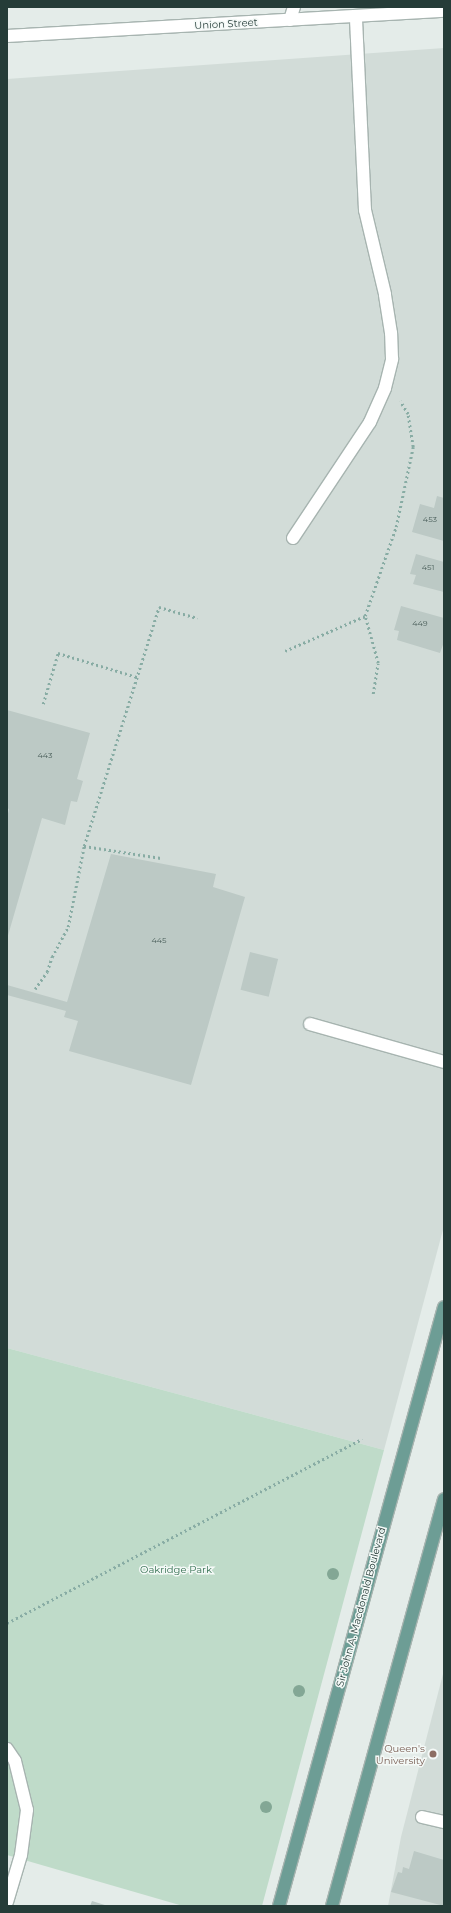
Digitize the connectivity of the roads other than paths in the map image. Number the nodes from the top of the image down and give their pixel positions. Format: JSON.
{"nodes":[{"id":1,"x":294,"y":7,"type":"edge"},
{"id":2,"x":444,"y":11,"type":"edge"},
{"id":3,"x":356,"y":16,"type":"junction"},
{"id":4,"x":290,"y":20,"type":"junction"},
{"id":5,"x":7,"y":36,"type":"edge"},
{"id":6,"x":293,"y":538,"type":"dead end"},
{"id":7,"x":310,"y":1024,"type":"dead end"},
{"id":8,"x":444,"y":1062,"type":"edge"},
{"id":9,"x":444,"y":1307,"type":"edge"},
{"id":10,"x":444,"y":1499,"type":"edge"},
{"id":11,"x":7,"y":1749,"type":"edge"},
{"id":12,"x":422,"y":1817,"type":"dead end"},
{"id":13,"x":444,"y":1822,"type":"edge"},
{"id":14,"x":7,"y":1902,"type":"edge"},
{"id":15,"x":279,"y":1906,"type":"edge"},
{"id":16,"x":332,"y":1906,"type":"edge"}],
"edges":[{"from":1,"to":4,"type":"main road"},
{"from":2,"to":3,"type":"main road","name":"Union Street"},
{"from":3,"to":4,"type":"main road","name":"Union Street"},
{"from":3,"to":6,"type":"main road"},
{"from":4,"to":5,"type":"main road","name":"Union Street"},
{"from":7,"to":8,"type":"main road"},
{"from":9,"to":15,"type":"main road","name":"Sir John A. Macdonald Boulevard"},
{"from":10,"to":16,"type":"main road"},
{"from":11,"to":14,"type":"main road"},
{"from":12,"to":13,"type":"main road"}]}
